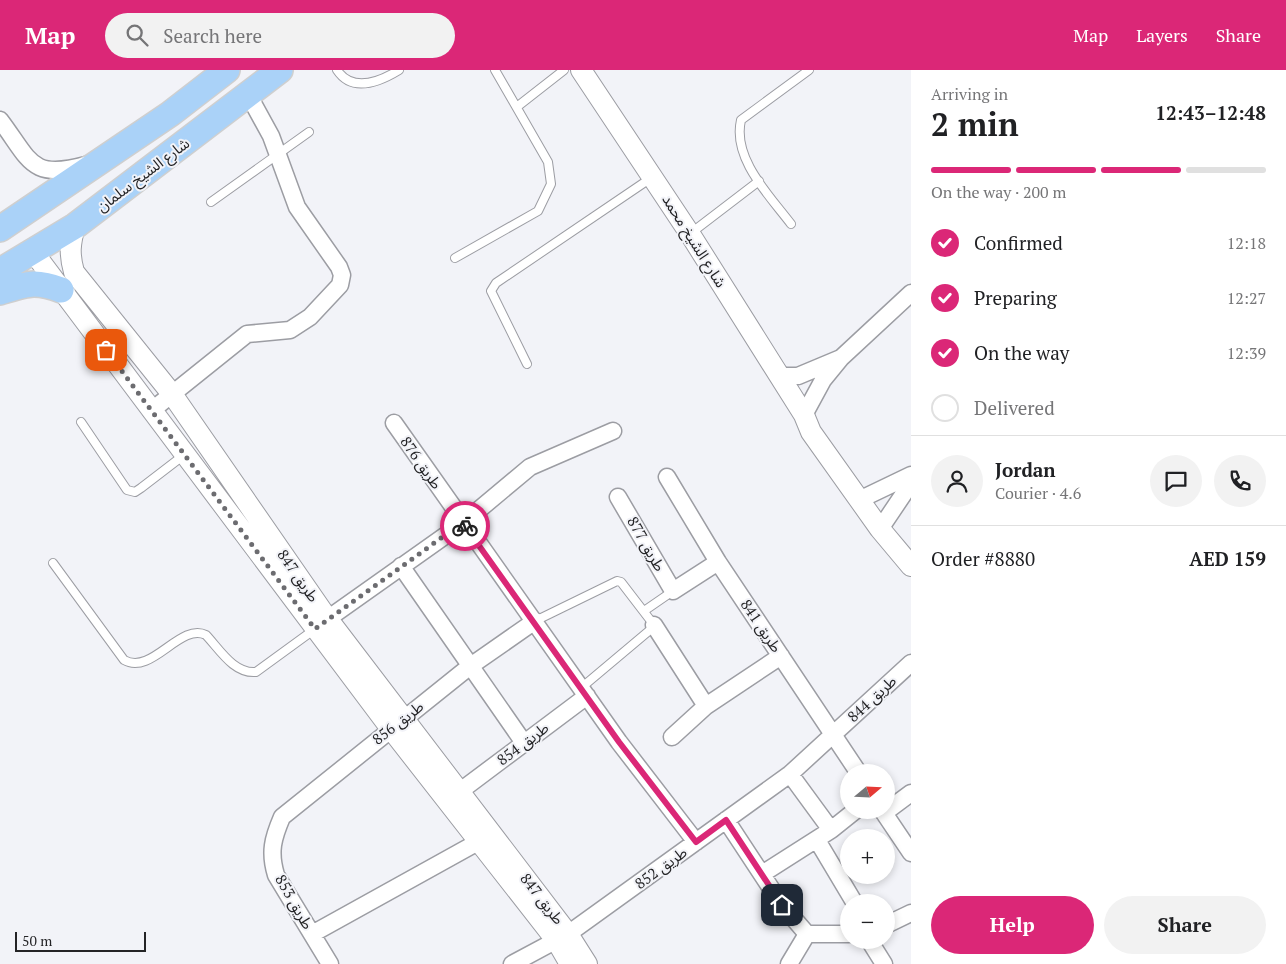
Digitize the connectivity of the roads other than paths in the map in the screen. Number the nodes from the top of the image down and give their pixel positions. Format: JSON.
{"nodes":[{"id":1,"x":226,"y":70,"type":"edge"},
{"id":2,"x":280,"y":70,"type":"edge"},
{"id":3,"x":338,"y":70,"type":"edge"},
{"id":4,"x":399,"y":70,"type":"edge"},
{"id":5,"x":495,"y":70,"type":"edge"},
{"id":6,"x":564,"y":70,"type":"edge"},
{"id":7,"x":581,"y":70,"type":"edge"},
{"id":8,"x":809,"y":70,"type":"edge"},
{"id":9,"x":248,"y":94,"type":"junction"},
{"id":10,"x":518,"y":106,"type":"junction"},
{"id":11,"x":0,"y":120,"type":"edge"},
{"id":12,"x":308,"y":132,"type":"dead end"},
{"id":13,"x":277,"y":154,"type":"junction"},
{"id":14,"x":106,"y":160,"type":"junction"},
{"id":15,"x":653,"y":177,"type":"junction"},
{"id":16,"x":758,"y":180,"type":"junction"},
{"id":17,"x":211,"y":202,"type":"dead end"},
{"id":18,"x":2,"y":222,"type":"edge"},
{"id":19,"x":792,"y":224,"type":"dead end"},
{"id":20,"x":75,"y":226,"type":"junction"},
{"id":21,"x":690,"y":234,"type":"junction"},
{"id":22,"x":34,"y":253,"type":"junction"},
{"id":23,"x":455,"y":258,"type":"dead end"},
{"id":24,"x":0,"y":271,"type":"edge"},
{"id":25,"x":61,"y":290,"type":"junction"},
{"id":26,"x":0,"y":292,"type":"edge"},
{"id":27,"x":911,"y":293,"type":"edge"},
{"id":28,"x":840,"y":358,"type":"junction"},
{"id":29,"x":527,"y":364,"type":"dead end"},
{"id":30,"x":779,"y":376,"type":"junction"},
{"id":31,"x":172,"y":394,"type":"junction"},
{"id":32,"x":151,"y":410,"type":"junction"},
{"id":33,"x":804,"y":415,"type":"junction"},
{"id":34,"x":81,"y":422,"type":"dead end"},
{"id":35,"x":394,"y":423,"type":"dead end"},
{"id":36,"x":613,"y":431,"type":"dead end"},
{"id":37,"x":184,"y":455,"type":"junction"},
{"id":38,"x":911,"y":475,"type":"edge"},
{"id":39,"x":667,"y":478,"type":"dead end"},
{"id":40,"x":911,"y":483,"type":"edge"},
{"id":41,"x":618,"y":497,"type":"dead end"},
{"id":42,"x":863,"y":498,"type":"junction"},
{"id":43,"x":462,"y":523,"type":"junction"},
{"id":44,"x":883,"y":525,"type":"junction"},
{"id":45,"x":911,"y":552,"type":"edge"},
{"id":46,"x":718,"y":562,"type":"junction"},
{"id":47,"x":53,"y":563,"type":"dead end"},
{"id":48,"x":401,"y":566,"type":"junction"},
{"id":49,"x":911,"y":566,"type":"edge"},
{"id":50,"x":673,"y":591,"type":"junction"},
{"id":51,"x":644,"y":611,"type":"junction"},
{"id":52,"x":534,"y":621,"type":"junction"},
{"id":53,"x":321,"y":623,"type":"junction"},
{"id":54,"x":654,"y":625,"type":"junction"},
{"id":55,"x":782,"y":656,"type":"junction"},
{"id":56,"x":911,"y":663,"type":"edge"},
{"id":57,"x":469,"y":667,"type":"junction"},
{"id":58,"x":584,"y":692,"type":"junction"},
{"id":59,"x":706,"y":706,"type":"junction"},
{"id":60,"x":397,"y":724,"type":"junction"},
{"id":61,"x":834,"y":734,"type":"junction"},
{"id":62,"x":672,"y":737,"type":"dead end"},
{"id":63,"x":524,"y":743,"type":"junction"},
{"id":64,"x":853,"y":764,"type":"edge"},
{"id":65,"x":790,"y":774,"type":"junction"},
{"id":66,"x":459,"y":792,"type":"junction"},
{"id":67,"x":911,"y":793,"type":"edge"},
{"id":68,"x":895,"y":804,"type":"edge"},
{"id":69,"x":845,"y":819,"type":"edge"},
{"id":70,"x":888,"y":819,"type":"edge"},
{"id":71,"x":726,"y":820,"type":"junction"},
{"id":72,"x":831,"y":830,"type":"junction"},
{"id":73,"x":274,"y":837,"type":"joint"},
{"id":74,"x":817,"y":840,"type":"junction"},
{"id":75,"x":478,"y":842,"type":"junction"},
{"id":76,"x":696,"y":842,"type":"junction"},
{"id":77,"x":911,"y":853,"type":"edge"},
{"id":78,"x":762,"y":874,"type":"junction"},
{"id":79,"x":849,"y":894,"type":"edge"},
{"id":80,"x":911,"y":913,"type":"edge"},
{"id":81,"x":895,"y":921,"type":"edge"},
{"id":82,"x":312,"y":934,"type":"junction"},
{"id":83,"x":807,"y":934,"type":"junction"},
{"id":84,"x":840,"y":934,"type":"edge"},
{"id":85,"x":562,"y":937,"type":"junction"},
{"id":86,"x":875,"y":949,"type":"edge"},
{"id":87,"x":330,"y":964,"type":"edge"},
{"id":88,"x":512,"y":964,"type":"edge"},
{"id":89,"x":570,"y":964,"type":"edge"},
{"id":90,"x":587,"y":964,"type":"edge"},
{"id":91,"x":788,"y":964,"type":"edge"},
{"id":92,"x":884,"y":964,"type":"edge"}],
"edges":[{"from":1,"to":14,"type":"main road"},
{"from":2,"to":9,"type":"main road","name":"شارع الشيخ سلمان"},
{"from":3,"to":4,"type":"lane"},
{"from":5,"to":10,"type":"lane"},
{"from":6,"to":10,"type":"lane"},
{"from":7,"to":15,"type":"street","name":"شارع الشيخ محمد"},
{"from":8,"to":16,"type":"lane"},
{"from":9,"to":13,"type":"street"},
{"from":9,"to":20,"type":"main road","name":"شارع الشيخ سلمان"},
{"from":10,"to":23,"type":"lane"},
{"from":11,"to":14,"type":"street"},
{"from":12,"to":13,"type":"lane"},
{"from":13,"to":17,"type":"lane"},
{"from":13,"to":31,"type":"street"},
{"from":14,"to":18,"type":"main road"},
{"from":15,"to":21,"type":"street","name":"شارع الشيخ محمد"},
{"from":15,"to":29,"type":"lane"},
{"from":16,"to":19,"type":"lane"},
{"from":16,"to":21,"type":"lane"},
{"from":20,"to":22,"type":"main road","name":"شارع الشيخ سلمان"},
{"from":20,"to":31,"type":"street","name":"طريق 847"},
{"from":21,"to":30,"type":"street","name":"شارع الشيخ محمد"},
{"from":22,"to":24,"type":"main road","name":"شارع الشيخ سلمان"},
{"from":22,"to":25,"type":"street","name":"طريق 847"},
{"from":25,"to":26,"type":"main road"},
{"from":25,"to":32,"type":"street","name":"طريق 847"},
{"from":27,"to":28,"type":"street"},
{"from":28,"to":30,"type":"street"},
{"from":28,"to":33,"type":"street"},
{"from":30,"to":33,"type":"street","name":"شارع الشيخ محمد"},
{"from":31,"to":32,"type":"street"},
{"from":31,"to":53,"type":"street","name":"طريق 847"},
{"from":32,"to":37,"type":"street","name":"طريق 847"},
{"from":33,"to":42,"type":"street","name":"شارع الشيخ محمد"},
{"from":34,"to":37,"type":"lane"},
{"from":35,"to":43,"type":"street","name":"طريق 876"},
{"from":36,"to":43,"type":"street"},
{"from":37,"to":53,"type":"street","name":"طريق 847"},
{"from":38,"to":42,"type":"street"},
{"from":39,"to":46,"type":"street","name":"طريق 841"},
{"from":40,"to":44,"type":"street"},
{"from":41,"to":50,"type":"street","name":"طريق 877"},
{"from":42,"to":44,"type":"street","name":"شارع الشيخ محمد"},
{"from":43,"to":48,"type":"street"},
{"from":43,"to":52,"type":"street","name":"طريق 876"},
{"from":44,"to":45,"type":"street","name":"شارع الشيخ محمد"},
{"from":44,"to":49,"type":"street","name":"شارع الشيخ محمد"},
{"from":46,"to":50,"type":"street"},
{"from":46,"to":55,"type":"street","name":"طريق 841"},
{"from":47,"to":53,"type":"lane"},
{"from":48,"to":53,"type":"street"},
{"from":48,"to":57,"type":"street"},
{"from":50,"to":51,"type":"lane"},
{"from":51,"to":52,"type":"lane"},
{"from":51,"to":54,"type":"lane"},
{"from":52,"to":57,"type":"street","name":"طريق 856"},
{"from":52,"to":58,"type":"street","name":"طريق 876"},
{"from":53,"to":60,"type":"street","name":"طريق 847"},
{"from":54,"to":58,"type":"lane"},
{"from":54,"to":59,"type":"street"},
{"from":55,"to":59,"type":"street"},
{"from":55,"to":61,"type":"street","name":"طريق 841"},
{"from":56,"to":61,"type":"street","name":"طريق 844"},
{"from":57,"to":60,"type":"street","name":"طريق 856"},
{"from":57,"to":63,"type":"street"},
{"from":58,"to":63,"type":"street","name":"طريق 854"},
{"from":58,"to":76,"type":"street","name":"طريق 876"},
{"from":59,"to":62,"type":"street"},
{"from":60,"to":66,"type":"street","name":"طريق 847"},
{"from":60,"to":73,"type":"street","name":"طريق 856"},
{"from":60,"to":75,"type":"street","name":"طريق 847"},
{"from":61,"to":64,"type":"street","name":"طريق 841"},
{"from":61,"to":65,"type":"street","name":"طريق 852"},
{"from":63,"to":66,"type":"street","name":"طريق 854"},
{"from":65,"to":71,"type":"street","name":"طريق 852"},
{"from":65,"to":72,"type":"street"},
{"from":66,"to":85,"type":"street","name":"طريق 847"},
{"from":67,"to":68,"type":"street"},
{"from":69,"to":72,"type":"street"},
{"from":70,"to":77,"type":"street"},
{"from":71,"to":76,"type":"street","name":"طريق 852"},
{"from":71,"to":78,"type":"street"},
{"from":72,"to":74,"type":"street"},
{"from":73,"to":82,"type":"street","name":"طريق 853"},
{"from":74,"to":78,"type":"street"},
{"from":74,"to":79,"type":"street"},
{"from":75,"to":82,"type":"street"},
{"from":75,"to":85,"type":"street","name":"طريق 847"},
{"from":76,"to":85,"type":"street","name":"طريق 852"},
{"from":78,"to":83,"type":"street"},
{"from":80,"to":81,"type":"street"},
{"from":82,"to":87,"type":"street","name":"طريق 853"},
{"from":83,"to":84,"type":"street"},
{"from":83,"to":91,"type":"street"},
{"from":85,"to":88,"type":"street","name":"طريق 852"},
{"from":85,"to":89,"type":"street","name":"طريق 847"},
{"from":85,"to":90,"type":"street","name":"طريق 847"},
{"from":86,"to":92,"type":"street"}]}
